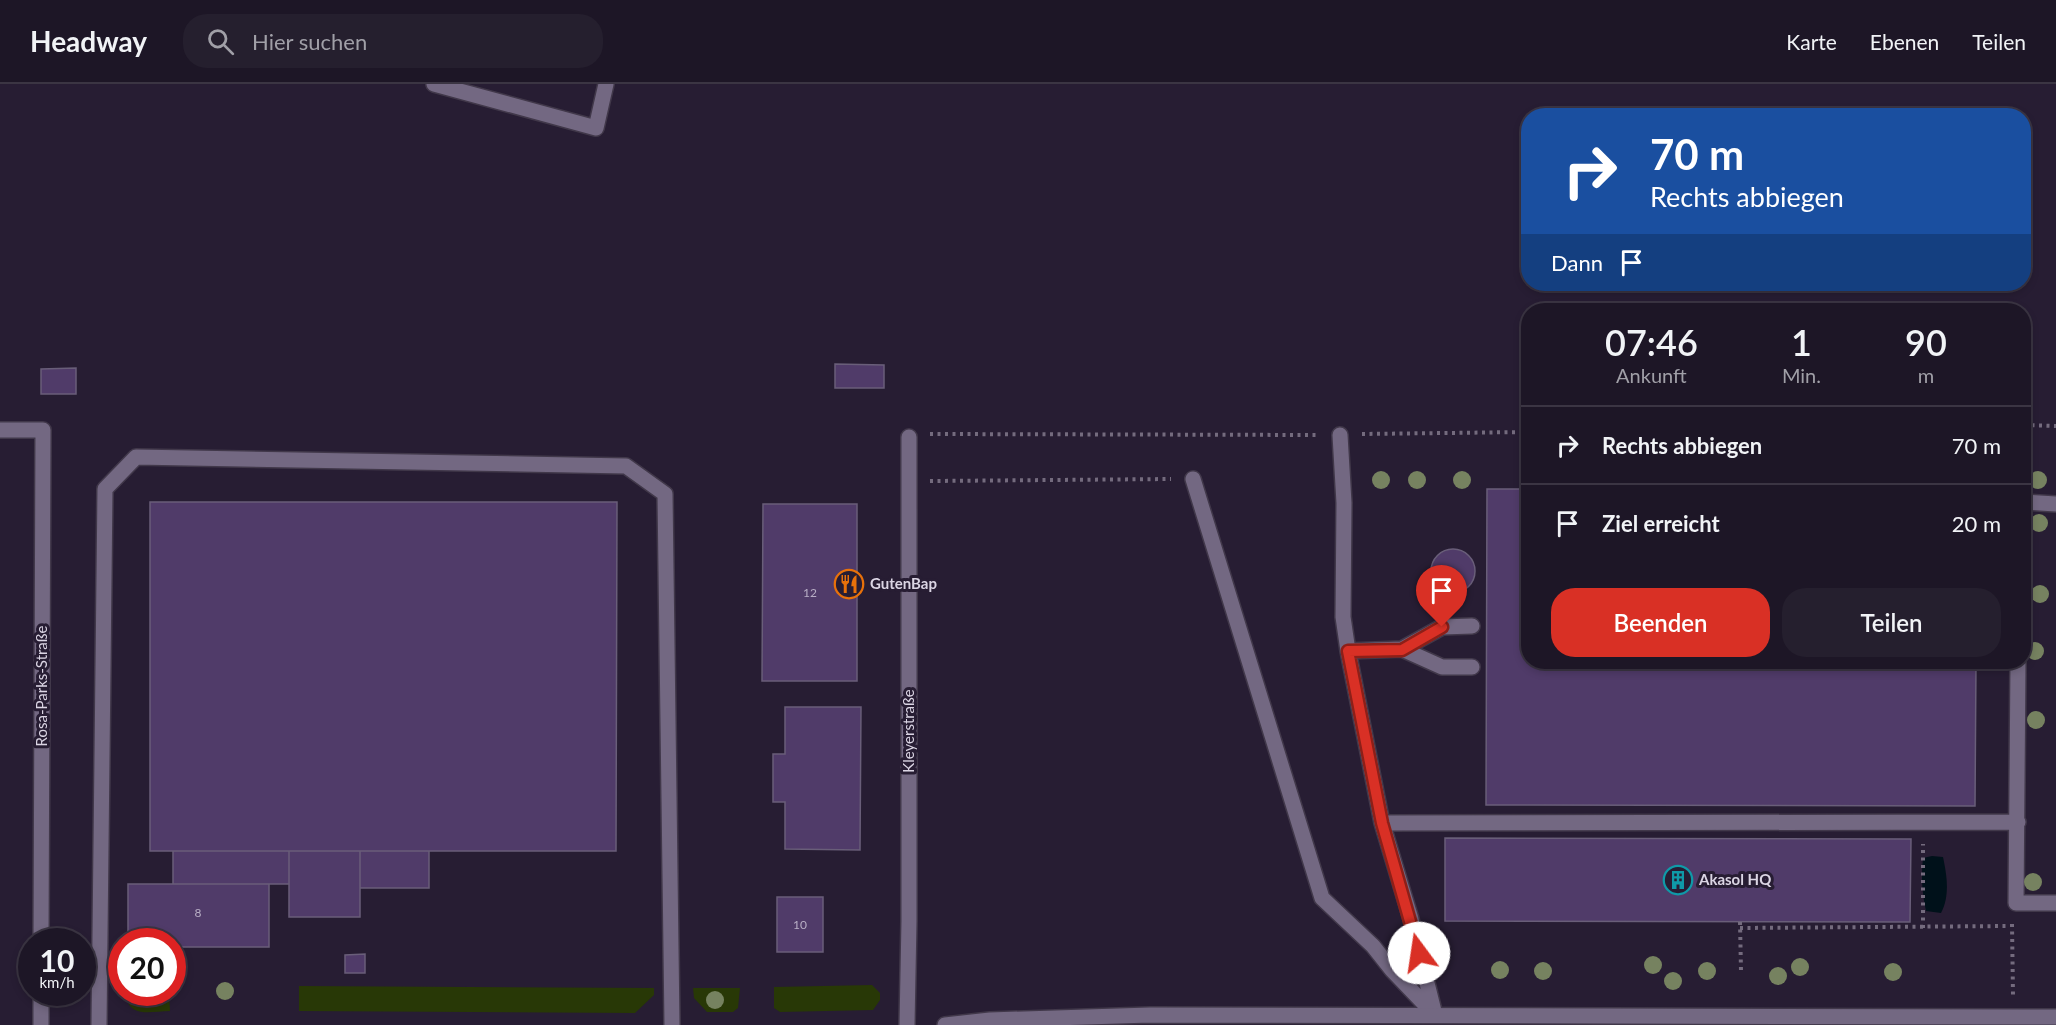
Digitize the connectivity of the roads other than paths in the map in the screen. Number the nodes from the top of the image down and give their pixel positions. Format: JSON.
{"nodes":[{"id":1,"x":434,"y":84,"type":"edge"},
{"id":2,"x":606,"y":84,"type":"edge"},
{"id":3,"x":0,"y":430,"type":"edge"},
{"id":4,"x":1340,"y":435,"type":"road end"},
{"id":5,"x":909,"y":437,"type":"road end"},
{"id":6,"x":1193,"y":479,"type":"road end"},
{"id":7,"x":2031,"y":502,"type":"edge"},
{"id":8,"x":2056,"y":504,"type":"edge"},
{"id":9,"x":1472,"y":626,"type":"dead end"},
{"id":10,"x":1402,"y":650,"type":"junction"},
{"id":11,"x":1348,"y":651,"type":"junction"},
{"id":12,"x":1472,"y":667,"type":"dead end"},
{"id":13,"x":2018,"y":669,"type":"edge"},
{"id":14,"x":2018,"y":822,"type":"junction"},
{"id":15,"x":1382,"y":823,"type":"junction"},
{"id":16,"x":2056,"y":903,"type":"edge"},
{"id":17,"x":41,"y":928,"type":"edge"},
{"id":18,"x":41,"y":1006,"type":"edge"},
{"id":19,"x":1435,"y":1015,"type":"junction"},
{"id":20,"x":2056,"y":1017,"type":"edge"},
{"id":21,"x":41,"y":1025,"type":"edge"},
{"id":22,"x":99,"y":1025,"type":"edge"},
{"id":23,"x":672,"y":1025,"type":"edge"},
{"id":24,"x":907,"y":1025,"type":"edge"},
{"id":25,"x":945,"y":1025,"type":"edge"}],
"edges":[{"from":1,"to":2,"type":"street"},
{"from":3,"to":17,"type":"street","name":"Rosa-Parks-Straße"},
{"from":4,"to":11,"type":"street"},
{"from":5,"to":24,"type":"street","name":"Kleyerstraße"},
{"from":6,"to":19,"type":"street"},
{"from":7,"to":8,"type":"street"},
{"from":9,"to":10,"type":"street"},
{"from":10,"to":11,"type":"street"},
{"from":10,"to":12,"type":"street"},
{"from":11,"to":15,"type":"street"},
{"from":13,"to":14,"type":"street"},
{"from":14,"to":15,"type":"street"},
{"from":14,"to":16,"type":"street"},
{"from":15,"to":19,"type":"street"},
{"from":18,"to":21,"type":"street"},
{"from":19,"to":20,"type":"street"},
{"from":19,"to":25,"type":"street"},
{"from":22,"to":23,"type":"street"}]}
